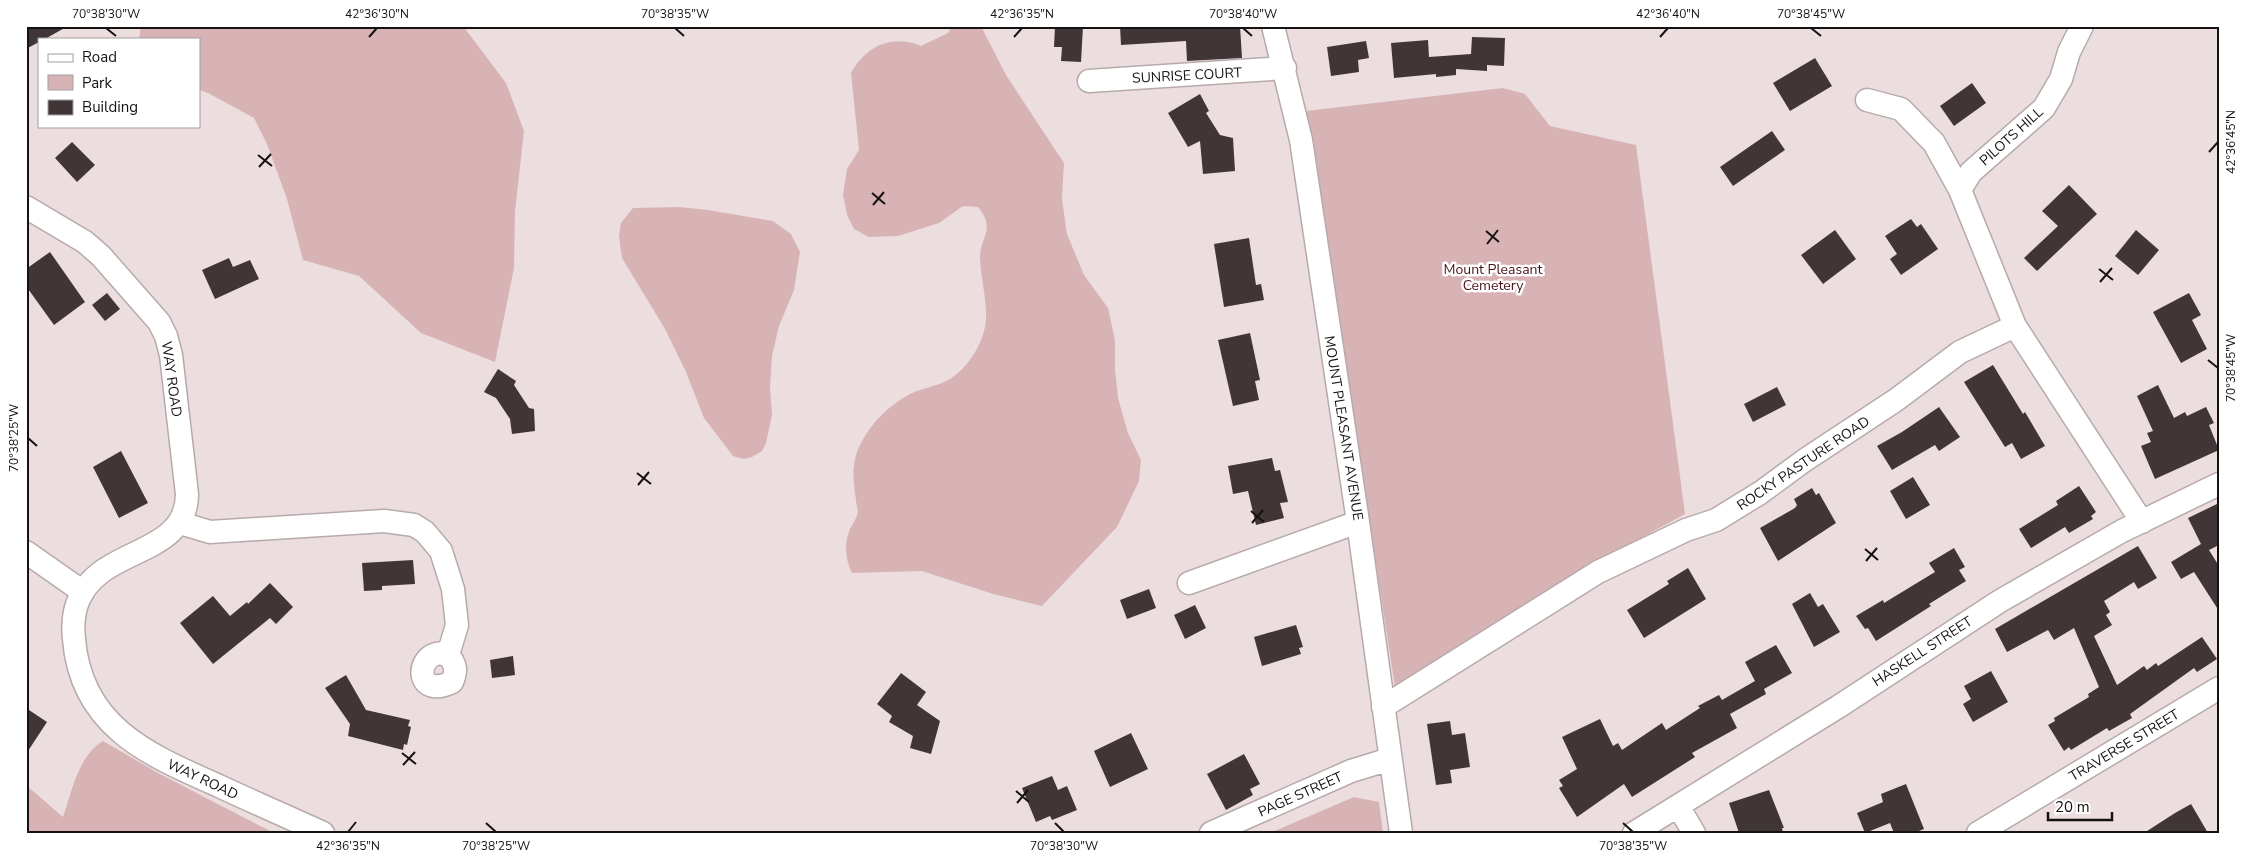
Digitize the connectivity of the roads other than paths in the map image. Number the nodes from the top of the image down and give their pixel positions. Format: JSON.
{"nodes":[{"id":1,"x":1274,"y":26,"type":"edge"},
{"id":2,"x":2061,"y":26,"type":"edge"},
{"id":3,"x":2082,"y":26,"type":"edge"},
{"id":4,"x":2069,"y":52,"type":"junction"},
{"id":5,"x":1285,"y":68,"type":"junction"},
{"id":6,"x":1090,"y":81,"type":"dead end"},
{"id":7,"x":1867,"y":100,"type":"dead end"},
{"id":8,"x":1960,"y":190,"type":"junction"},
{"id":9,"x":26,"y":208,"type":"edge"},
{"id":10,"x":2015,"y":326,"type":"junction"},
{"id":11,"x":2219,"y":484,"type":"edge"},
{"id":12,"x":1358,"y":522,"type":"junction"},
{"id":13,"x":2142,"y":522,"type":"junction"},
{"id":14,"x":180,"y":524,"type":"junction"},
{"id":15,"x":26,"y":552,"type":"edge"},
{"id":16,"x":1190,"y":583,"type":"dead end"},
{"id":17,"x":83,"y":592,"type":"junction"},
{"id":18,"x":448,"y":655,"type":"dead end"},
{"id":19,"x":2219,"y":688,"type":"edge"},
{"id":20,"x":1383,"y":707,"type":"junction"},
{"id":21,"x":1390,"y":759,"type":"junction"},
{"id":22,"x":1678,"y":806,"type":"junction"},
{"id":23,"x":323,"y":833,"type":"edge"},
{"id":24,"x":1211,"y":833,"type":"edge"},
{"id":25,"x":1401,"y":833,"type":"edge"},
{"id":26,"x":1634,"y":833,"type":"edge"},
{"id":27,"x":1694,"y":833,"type":"edge"},
{"id":28,"x":1978,"y":833,"type":"edge"}],
"edges":[{"from":1,"to":5,"type":"street","name":"MOUNT PLEASANT AVENUE"},
{"from":2,"to":4,"type":"street"},
{"from":3,"to":4,"type":"street","name":"PILOTS HILL"},
{"from":4,"to":8,"type":"street","name":"PILOTS HILL"},
{"from":5,"to":6,"type":"street","name":"SUNRISE COURT"},
{"from":5,"to":12,"type":"street","name":"MOUNT PLEASANT AVENUE"},
{"from":7,"to":8,"type":"street"},
{"from":8,"to":10,"type":"street"},
{"from":9,"to":14,"type":"street","name":"WAY ROAD"},
{"from":10,"to":13,"type":"street"},
{"from":10,"to":20,"type":"street","name":"ROCKY PASTURE ROAD"},
{"from":11,"to":13,"type":"street","name":"HASKELL STREET"},
{"from":12,"to":16,"type":"street"},
{"from":12,"to":20,"type":"street","name":"MOUNT PLEASANT AVENUE"},
{"from":13,"to":22,"type":"street","name":"HASKELL STREET"},
{"from":14,"to":17,"type":"street","name":"WAY ROAD"},
{"from":14,"to":18,"type":"street"},
{"from":15,"to":17,"type":"street"},
{"from":17,"to":23,"type":"street","name":"WAY ROAD"},
{"from":19,"to":28,"type":"street","name":"TRAVERSE STREET"},
{"from":20,"to":21,"type":"street","name":"MOUNT PLEASANT AVENUE"},
{"from":21,"to":24,"type":"street","name":"PAGE STREET"},
{"from":21,"to":25,"type":"street","name":"MOUNT PLEASANT AVENUE"},
{"from":22,"to":26,"type":"street","name":"HASKELL STREET"},
{"from":22,"to":27,"type":"street"}]}
